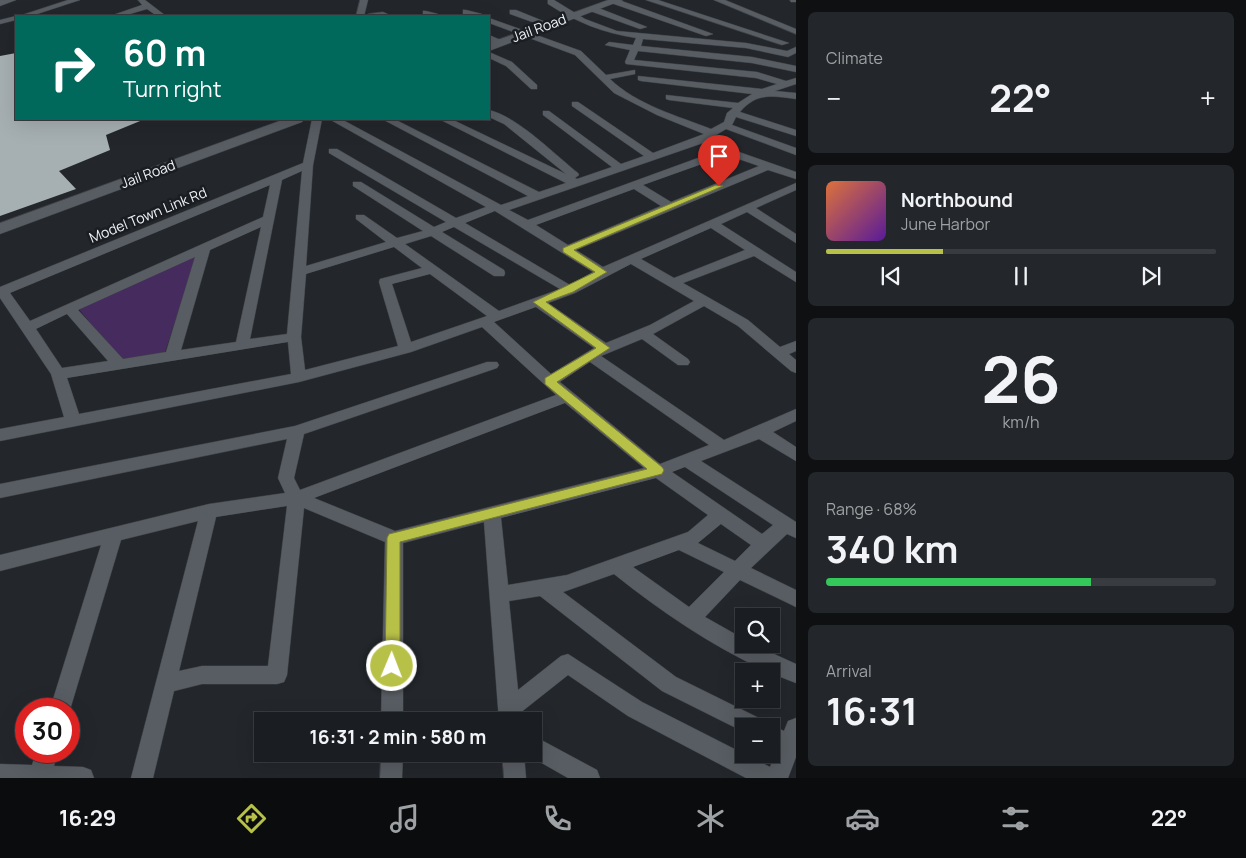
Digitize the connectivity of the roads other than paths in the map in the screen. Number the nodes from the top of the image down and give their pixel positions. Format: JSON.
{"nodes":[{"id":1,"x":11,"y":0,"type":"edge"},
{"id":2,"x":76,"y":0,"type":"edge"},
{"id":3,"x":139,"y":0,"type":"edge"},
{"id":4,"x":364,"y":0,"type":"edge"},
{"id":5,"x":650,"y":0,"type":"edge"},
{"id":6,"x":718,"y":0,"type":"edge"},
{"id":7,"x":616,"y":1,"type":"edge"},
{"id":8,"x":551,"y":2,"type":"dead end"},
{"id":9,"x":0,"y":3,"type":"edge"},
{"id":10,"x":733,"y":3,"type":"edge"},
{"id":11,"x":148,"y":6,"type":"junction"},
{"id":12,"x":751,"y":6,"type":"dead end"},
{"id":13,"x":593,"y":9,"type":"junction"},
{"id":14,"x":683,"y":11,"type":"junction"},
{"id":15,"x":466,"y":12,"type":"dead end"},
{"id":16,"x":513,"y":12,"type":"dead end"},
{"id":17,"x":0,"y":14,"type":"edge"},
{"id":18,"x":14,"y":14,"type":"edge"},
{"id":19,"x":40,"y":14,"type":"edge"},
{"id":20,"x":117,"y":15,"type":"edge"},
{"id":21,"x":161,"y":15,"type":"edge"},
{"id":22,"x":360,"y":15,"type":"edge"},
{"id":23,"x":476,"y":15,"type":"edge"},
{"id":24,"x":573,"y":16,"type":"junction"},
{"id":25,"x":664,"y":18,"type":"junction"},
{"id":26,"x":490,"y":20,"type":"edge"},
{"id":27,"x":0,"y":22,"type":"edge"},
{"id":28,"x":796,"y":24,"type":"edge"},
{"id":29,"x":549,"y":25,"type":"junction"},
{"id":30,"x":730,"y":26,"type":"junction"},
{"id":31,"x":642,"y":31,"type":"junction"},
{"id":32,"x":796,"y":32,"type":"edge"},
{"id":33,"x":526,"y":33,"type":"junction"},
{"id":34,"x":559,"y":34,"type":"dead end"},
{"id":35,"x":709,"y":34,"type":"junction"},
{"id":36,"x":490,"y":38,"type":"edge"},
{"id":37,"x":544,"y":39,"type":"junction"},
{"id":38,"x":695,"y":40,"type":"junction"},
{"id":39,"x":716,"y":42,"type":"junction"},
{"id":40,"x":500,"y":43,"type":"junction"},
{"id":41,"x":608,"y":45,"type":"dead end"},
{"id":42,"x":490,"y":47,"type":"edge"},
{"id":43,"x":635,"y":48,"type":"junction"},
{"id":44,"x":796,"y":49,"type":"edge"},
{"id":45,"x":490,"y":55,"type":"edge"},
{"id":46,"x":713,"y":56,"type":"junction"},
{"id":47,"x":796,"y":69,"type":"edge"},
{"id":48,"x":632,"y":72,"type":"dead end"},
{"id":49,"x":604,"y":78,"type":"junction"},
{"id":50,"x":641,"y":78,"type":"dead end"},
{"id":51,"x":791,"y":83,"type":"edge"},
{"id":52,"x":704,"y":85,"type":"junction"},
{"id":53,"x":534,"y":87,"type":"dead end"},
{"id":54,"x":765,"y":92,"type":"junction"},
{"id":55,"x":796,"y":96,"type":"edge"},
{"id":56,"x":669,"y":97,"type":"dead end"},
{"id":57,"x":699,"y":101,"type":"junction"},
{"id":58,"x":575,"y":104,"type":"dead end"},
{"id":59,"x":736,"y":109,"type":"junction"},
{"id":60,"x":490,"y":113,"type":"edge"},
{"id":61,"x":546,"y":113,"type":"dead end"},
{"id":62,"x":294,"y":120,"type":"edge"},
{"id":63,"x":317,"y":120,"type":"edge"},
{"id":64,"x":336,"y":120,"type":"edge"},
{"id":65,"x":389,"y":120,"type":"edge"},
{"id":66,"x":446,"y":120,"type":"edge"},
{"id":67,"x":726,"y":126,"type":"junction"},
{"id":68,"x":796,"y":133,"type":"edge"},
{"id":69,"x":714,"y":134,"type":"junction"},
{"id":70,"x":699,"y":141,"type":"junction"},
{"id":71,"x":333,"y":151,"type":"dead end"},
{"id":72,"x":727,"y":151,"type":"junction"},
{"id":73,"x":796,"y":152,"type":"edge"},
{"id":74,"x":652,"y":157,"type":"junction"},
{"id":75,"x":308,"y":165,"type":"junction"},
{"id":76,"x":768,"y":166,"type":"junction"},
{"id":77,"x":620,"y":168,"type":"junction"},
{"id":78,"x":796,"y":176,"type":"edge"},
{"id":79,"x":277,"y":178,"type":"junction"},
{"id":80,"x":579,"y":182,"type":"junction"},
{"id":81,"x":357,"y":184,"type":"dead end"},
{"id":82,"x":635,"y":185,"type":"junction"},
{"id":83,"x":796,"y":186,"type":"edge"},
{"id":84,"x":538,"y":196,"type":"junction"},
{"id":85,"x":670,"y":207,"type":"junction"},
{"id":86,"x":498,"y":208,"type":"junction"},
{"id":87,"x":748,"y":208,"type":"junction"},
{"id":88,"x":360,"y":217,"type":"dead end"},
{"id":89,"x":269,"y":220,"type":"junction"},
{"id":90,"x":456,"y":223,"type":"junction"},
{"id":91,"x":712,"y":223,"type":"junction"},
{"id":92,"x":527,"y":224,"type":"junction"},
{"id":93,"x":0,"y":229,"type":"edge"},
{"id":94,"x":434,"y":231,"type":"junction"},
{"id":95,"x":796,"y":239,"type":"edge"},
{"id":96,"x":397,"y":242,"type":"junction"},
{"id":97,"x":204,"y":248,"type":"junction"},
{"id":98,"x":566,"y":250,"type":"junction"},
{"id":99,"x":755,"y":251,"type":"junction"},
{"id":100,"x":631,"y":260,"type":"junction"},
{"id":101,"x":433,"y":269,"type":"junction"},
{"id":102,"x":300,"y":272,"type":"junction"},
{"id":103,"x":602,"y":272,"type":"junction"},
{"id":104,"x":498,"y":273,"type":"dead end"},
{"id":105,"x":796,"y":278,"type":"edge"},
{"id":106,"x":673,"y":283,"type":"junction"},
{"id":107,"x":570,"y":290,"type":"junction"},
{"id":108,"x":1,"y":292,"type":"edge"},
{"id":109,"x":704,"y":300,"type":"junction"},
{"id":110,"x":538,"y":302,"type":"junction"},
{"id":111,"x":69,"y":308,"type":"junction"},
{"id":112,"x":490,"y":318,"type":"junction"},
{"id":113,"x":28,"y":326,"type":"junction"},
{"id":114,"x":643,"y":333,"type":"junction"},
{"id":115,"x":294,"y":337,"type":"junction"},
{"id":116,"x":242,"y":345,"type":"junction"},
{"id":117,"x":796,"y":346,"type":"edge"},
{"id":118,"x":406,"y":349,"type":"junction"},
{"id":119,"x":597,"y":351,"type":"junction"},
{"id":120,"x":779,"y":353,"type":"junction"},
{"id":121,"x":172,"y":355,"type":"junction"},
{"id":122,"x":683,"y":362,"type":"dead end"},
{"id":123,"x":119,"y":364,"type":"junction"},
{"id":124,"x":492,"y":365,"type":"dead end"},
{"id":125,"x":796,"y":368,"type":"edge"},
{"id":126,"x":58,"y":374,"type":"junction"},
{"id":127,"x":299,"y":377,"type":"junction"},
{"id":128,"x":549,"y":381,"type":"junction"},
{"id":129,"x":566,"y":397,"type":"junction"},
{"id":130,"x":796,"y":414,"type":"edge"},
{"id":131,"x":73,"y":422,"type":"junction"},
{"id":132,"x":297,"y":431,"type":"junction"},
{"id":133,"x":761,"y":432,"type":"junction"},
{"id":134,"x":0,"y":435,"type":"edge"},
{"id":135,"x":722,"y":446,"type":"junction"},
{"id":136,"x":796,"y":455,"type":"edge"},
{"id":137,"x":686,"y":460,"type":"junction"},
{"id":138,"x":658,"y":470,"type":"junction"},
{"id":139,"x":0,"y":491,"type":"edge"},
{"id":140,"x":296,"y":498,"type":"junction"},
{"id":141,"x":209,"y":511,"type":"junction"},
{"id":142,"x":492,"y":512,"type":"junction"},
{"id":143,"x":719,"y":515,"type":"junction"},
{"id":144,"x":791,"y":528,"type":"edge"},
{"id":145,"x":113,"y":536,"type":"junction"},
{"id":146,"x":394,"y":538,"type":"junction"},
{"id":147,"x":679,"y":542,"type":"junction"},
{"id":148,"x":763,"y":544,"type":"junction"},
{"id":149,"x":0,"y":563,"type":"edge"},
{"id":150,"x":617,"y":565,"type":"junction"},
{"id":151,"x":738,"y":570,"type":"junction"},
{"id":152,"x":543,"y":587,"type":"junction"},
{"id":153,"x":499,"y":594,"type":"junction"},
{"id":154,"x":796,"y":599,"type":"edge"},
{"id":155,"x":691,"y":618,"type":"junction"},
{"id":156,"x":794,"y":671,"type":"edge"},
{"id":157,"x":166,"y":683,"type":"junction"},
{"id":158,"x":63,"y":698,"type":"edge"},
{"id":159,"x":392,"y":712,"type":"edge"},
{"id":160,"x":510,"y":712,"type":"edge"},
{"id":161,"x":513,"y":712,"type":"edge"},
{"id":162,"x":737,"y":718,"type":"edge"},
{"id":163,"x":786,"y":736,"type":"edge"},
{"id":164,"x":542,"y":752,"type":"edge"},
{"id":165,"x":392,"y":762,"type":"edge"},
{"id":166,"x":514,"y":762,"type":"edge"},
{"id":167,"x":44,"y":763,"type":"edge"},
{"id":168,"x":0,"y":775,"type":"edge"},
{"id":169,"x":40,"y":777,"type":"edge"},
{"id":170,"x":83,"y":778,"type":"edge"},
{"id":171,"x":142,"y":778,"type":"edge"},
{"id":172,"x":391,"y":778,"type":"edge"},
{"id":173,"x":515,"y":778,"type":"edge"},
{"id":174,"x":589,"y":778,"type":"edge"},
{"id":175,"x":769,"y":778,"type":"edge"},
{"id":176,"x":777,"y":778,"type":"edge"}],
"edges":[{"from":1,"to":9,"type":"street"},
{"from":2,"to":19,"type":"street"},
{"from":3,"to":11,"type":"street"},
{"from":4,"to":22,"type":"street"},
{"from":5,"to":14,"type":"street"},
{"from":6,"to":10,"type":"street"},
{"from":7,"to":13,"type":"main road","name":"Jail Road"},
{"from":7,"to":25,"type":"street"},
{"from":8,"to":24,"type":"street"},
{"from":10,"to":32,"type":"street"},
{"from":11,"to":20,"type":"street"},
{"from":11,"to":21,"type":"street"},
{"from":12,"to":28,"type":"street"},
{"from":13,"to":24,"type":"main road","name":"Jail Road"},
{"from":13,"to":31,"type":"street"},
{"from":14,"to":25,"type":"street"},
{"from":14,"to":30,"type":"street"},
{"from":15,"to":23,"type":"street"},
{"from":16,"to":29,"type":"street"},
{"from":17,"to":18,"type":"street"},
{"from":18,"to":27,"type":"street"},
{"from":24,"to":29,"type":"main road","name":"Jail Road"},
{"from":24,"to":31,"type":"street"},
{"from":25,"to":31,"type":"street"},
{"from":25,"to":35,"type":"street"},
{"from":26,"to":33,"type":"street"},
{"from":29,"to":33,"type":"main road","name":"Jail Road"},
{"from":30,"to":35,"type":"street"},
{"from":30,"to":44,"type":"street"},
{"from":31,"to":38,"type":"street"},
{"from":31,"to":43,"type":"street"},
{"from":33,"to":37,"type":"street"},
{"from":33,"to":40,"type":"main road","name":"Jail Road"},
{"from":34,"to":37,"type":"street"},
{"from":35,"to":38,"type":"street"},
{"from":36,"to":40,"type":"street"},
{"from":37,"to":49,"type":"street"},
{"from":38,"to":39,"type":"street"},
{"from":39,"to":44,"type":"street"},
{"from":39,"to":46,"type":"street"},
{"from":40,"to":42,"type":"main road","name":"Jail Road"},
{"from":41,"to":43,"type":"street"},
{"from":43,"to":46,"type":"street"},
{"from":43,"to":51,"type":"street"},
{"from":45,"to":53,"type":"street"},
{"from":46,"to":47,"type":"street"},
{"from":48,"to":49,"type":"street"},
{"from":49,"to":69,"type":"street"},
{"from":50,"to":52,"type":"street"},
{"from":51,"to":54,"type":"street"},
{"from":52,"to":54,"type":"street"},
{"from":52,"to":57,"type":"street"},
{"from":54,"to":55,"type":"street"},
{"from":54,"to":59,"type":"street"},
{"from":56,"to":57,"type":"street"},
{"from":57,"to":59,"type":"street"},
{"from":58,"to":74,"type":"street"},
{"from":59,"to":67,"type":"street"},
{"from":59,"to":68,"type":"street"},
{"from":60,"to":80,"type":"street"},
{"from":61,"to":77,"type":"street"},
{"from":62,"to":93,"type":"main road","name":"Jail Road"},
{"from":63,"to":75,"type":"street"},
{"from":64,"to":86,"type":"street"},
{"from":65,"to":84,"type":"street"},
{"from":66,"to":80,"type":"street"},
{"from":67,"to":69,"type":"street"},
{"from":67,"to":73,"type":"street"},
{"from":69,"to":70,"type":"street"},
{"from":70,"to":72,"type":"street"},
{"from":70,"to":74,"type":"street"},
{"from":71,"to":90,"type":"street"},
{"from":72,"to":76,"type":"street"},
{"from":72,"to":82,"type":"street"},
{"from":74,"to":77,"type":"street"},
{"from":75,"to":79,"type":"street","name":"Model Town Link Rd"},
{"from":75,"to":102,"type":"street"},
{"from":76,"to":78,"type":"street"},
{"from":76,"to":85,"type":"street"},
{"from":77,"to":80,"type":"street"},
{"from":79,"to":89,"type":"street"},
{"from":79,"to":108,"type":"street","name":"Model Town Link Rd"},
{"from":80,"to":84,"type":"street"},
{"from":81,"to":94,"type":"street"},
{"from":82,"to":85,"type":"street"},
{"from":82,"to":92,"type":"street"},
{"from":83,"to":87,"type":"street"},
{"from":84,"to":86,"type":"street"},
{"from":85,"to":98,"type":"street"},
{"from":86,"to":90,"type":"street"},
{"from":86,"to":92,"type":"street"},
{"from":87,"to":91,"type":"street"},
{"from":87,"to":95,"type":"street"},
{"from":88,"to":96,"type":"street"},
{"from":89,"to":97,"type":"street"},
{"from":89,"to":116,"type":"street"},
{"from":90,"to":94,"type":"street"},
{"from":90,"to":107,"type":"street"},
{"from":91,"to":99,"type":"street"},
{"from":91,"to":100,"type":"street"},
{"from":92,"to":98,"type":"street"},
{"from":94,"to":96,"type":"street"},
{"from":94,"to":104,"type":"street"},
{"from":96,"to":101,"type":"street"},
{"from":96,"to":102,"type":"street"},
{"from":97,"to":111,"type":"street"},
{"from":97,"to":121,"type":"street"},
{"from":98,"to":103,"type":"street"},
{"from":99,"to":105,"type":"street"},
{"from":99,"to":106,"type":"street"},
{"from":100,"to":103,"type":"street"},
{"from":100,"to":106,"type":"street"},
{"from":101,"to":112,"type":"street"},
{"from":101,"to":118,"type":"street"},
{"from":102,"to":115,"type":"street"},
{"from":103,"to":107,"type":"street"},
{"from":106,"to":109,"type":"street"},
{"from":107,"to":110,"type":"street"},
{"from":108,"to":113,"type":"street"},
{"from":109,"to":114,"type":"street"},
{"from":109,"to":120,"type":"street"},
{"from":110,"to":112,"type":"street"},
{"from":110,"to":119,"type":"street"},
{"from":111,"to":113,"type":"street"},
{"from":111,"to":123,"type":"street"},
{"from":112,"to":118,"type":"street"},
{"from":112,"to":128,"type":"street"},
{"from":113,"to":126,"type":"street"},
{"from":114,"to":119,"type":"street"},
{"from":114,"to":122,"type":"street"},
{"from":115,"to":116,"type":"street"},
{"from":115,"to":127,"type":"street"},
{"from":116,"to":121,"type":"street"},
{"from":117,"to":120,"type":"street"},
{"from":118,"to":127,"type":"street"},
{"from":119,"to":128,"type":"street"},
{"from":119,"to":135,"type":"street"},
{"from":120,"to":125,"type":"street"},
{"from":121,"to":123,"type":"street"},
{"from":123,"to":126,"type":"street"},
{"from":124,"to":132,"type":"street"},
{"from":126,"to":131,"type":"street"},
{"from":127,"to":131,"type":"street"},
{"from":128,"to":129,"type":"street"},
{"from":129,"to":138,"type":"street"},
{"from":129,"to":140,"type":"street"},
{"from":130,"to":133,"type":"street"},
{"from":131,"to":134,"type":"street"},
{"from":132,"to":139,"type":"street"},
{"from":132,"to":140,"type":"street"},
{"from":133,"to":135,"type":"street"},
{"from":133,"to":136,"type":"street"},
{"from":135,"to":137,"type":"street"},
{"from":137,"to":138,"type":"street"},
{"from":137,"to":144,"type":"street"},
{"from":138,"to":142,"type":"street"},
{"from":138,"to":143,"type":"street"},
{"from":140,"to":141,"type":"street"},
{"from":140,"to":146,"type":"street"},
{"from":140,"to":157,"type":"street"},
{"from":141,"to":145,"type":"street"},
{"from":141,"to":157,"type":"street"},
{"from":142,"to":146,"type":"street"},
{"from":142,"to":153,"type":"street"},
{"from":143,"to":147,"type":"street"},
{"from":143,"to":148,"type":"street"},
{"from":144,"to":148,"type":"street"},
{"from":145,"to":149,"type":"street"},
{"from":145,"to":158,"type":"street"},
{"from":146,"to":159,"type":"street"},
{"from":147,"to":150,"type":"street"},
{"from":147,"to":151,"type":"street"},
{"from":148,"to":151,"type":"street"},
{"from":150,"to":152,"type":"street"},
{"from":150,"to":155,"type":"street"},
{"from":151,"to":154,"type":"street"},
{"from":151,"to":155,"type":"street"},
{"from":152,"to":153,"type":"street"},
{"from":152,"to":162,"type":"street"},
{"from":153,"to":160,"type":"street"},
{"from":155,"to":156,"type":"street"},
{"from":157,"to":171,"type":"street"},
{"from":161,"to":175,"type":"street"},
{"from":163,"to":176,"type":"street"},
{"from":164,"to":174,"type":"street"},
{"from":165,"to":172,"type":"street"},
{"from":166,"to":173,"type":"street"},
{"from":167,"to":169,"type":"street"},
{"from":168,"to":169,"type":"street"},
{"from":169,"to":170,"type":"street"}]}
